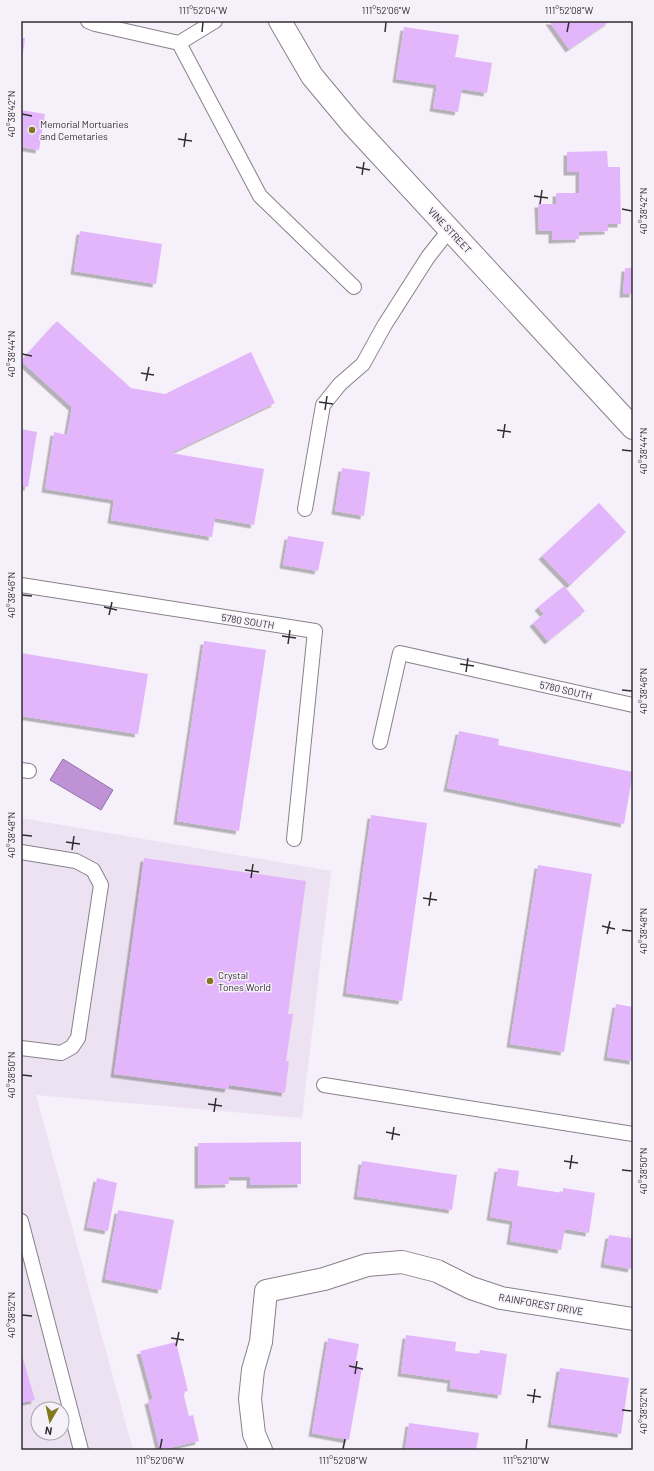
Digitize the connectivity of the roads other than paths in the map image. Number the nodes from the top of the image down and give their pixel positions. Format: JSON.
{"nodes":[{"id":1,"x":88,"y":21,"type":"edge"},
{"id":2,"x":215,"y":21,"type":"edge"},
{"id":3,"x":280,"y":21,"type":"edge"},
{"id":4,"x":179,"y":42,"type":"junction"},
{"id":5,"x":450,"y":229,"type":"junction"},
{"id":6,"x":354,"y":287,"type":"dead end"},
{"id":7,"x":633,"y":428,"type":"edge"},
{"id":8,"x":305,"y":509,"type":"dead end"},
{"id":9,"x":21,"y":585,"type":"edge"},
{"id":10,"x":633,"y":705,"type":"edge"},
{"id":11,"x":380,"y":742,"type":"dead end"},
{"id":12,"x":294,"y":839,"type":"dead end"},
{"id":13,"x":21,"y":852,"type":"edge"},
{"id":14,"x":21,"y":1048,"type":"edge"},
{"id":15,"x":324,"y":1085,"type":"dead end"},
{"id":16,"x":633,"y":1134,"type":"edge"},
{"id":17,"x":21,"y":1221,"type":"edge"},
{"id":18,"x":633,"y":1319,"type":"edge"},
{"id":19,"x":81,"y":1450,"type":"edge"},
{"id":20,"x":260,"y":1450,"type":"edge"}],
"edges":[{"from":1,"to":4,"type":"lane"},
{"from":2,"to":4,"type":"lane"},
{"from":3,"to":5,"type":"street","name":"VINE STREET"},
{"from":4,"to":6,"type":"lane"},
{"from":5,"to":7,"type":"street","name":"VINE STREET"},
{"from":5,"to":8,"type":"lane"},
{"from":9,"to":12,"type":"lane","name":"5780 SOUTH"},
{"from":10,"to":11,"type":"lane","name":"5780 SOUTH"},
{"from":13,"to":14,"type":"lane"},
{"from":15,"to":16,"type":"lane"},
{"from":17,"to":19,"type":"lane"},
{"from":18,"to":20,"type":"street","name":"RAINFOREST DRIVE"}]}
